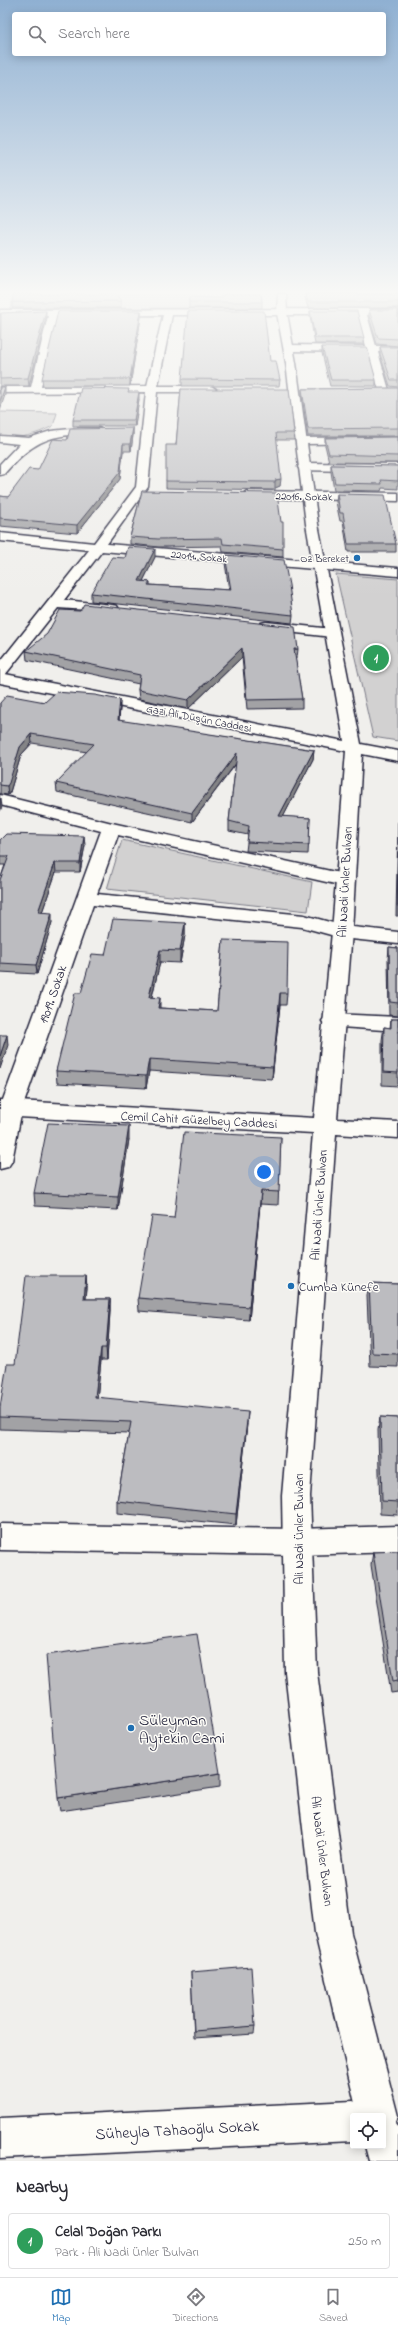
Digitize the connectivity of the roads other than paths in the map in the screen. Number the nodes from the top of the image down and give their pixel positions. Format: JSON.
{"nodes":[{"id":1,"x":151,"y":395,"type":"edge"},
{"id":2,"x":296,"y":395,"type":"edge"},
{"id":3,"x":111,"y":431,"type":"edge"},
{"id":4,"x":133,"y":431,"type":"edge"},
{"id":5,"x":148,"y":431,"type":"junction"},
{"id":6,"x":0,"y":439,"type":"edge"},
{"id":7,"x":398,"y":440,"type":"edge"},
{"id":8,"x":302,"y":441,"type":"junction"},
{"id":9,"x":31,"y":442,"type":"junction"},
{"id":10,"x":304,"y":467,"type":"junction"},
{"id":11,"x":398,"y":468,"type":"edge"},
{"id":12,"x":0,"y":471,"type":"edge"},
{"id":13,"x":138,"y":493,"type":"junction"},
{"id":14,"x":153,"y":494,"type":"edge"},
{"id":15,"x":231,"y":495,"type":"edge"},
{"id":16,"x":309,"y":497,"type":"junction"},
{"id":17,"x":398,"y":497,"type":"edge"},
{"id":18,"x":0,"y":537,"type":"edge"},
{"id":19,"x":98,"y":547,"type":"junction"},
{"id":20,"x":320,"y":567,"type":"junction"},
{"id":21,"x":398,"y":572,"type":"edge"},
{"id":22,"x":54,"y":603,"type":"junction"},
{"id":23,"x":126,"y":611,"type":"edge"},
{"id":24,"x":253,"y":625,"type":"edge"},
{"id":25,"x":332,"y":633,"type":"junction"},
{"id":26,"x":0,"y":672,"type":"edge"},
{"id":27,"x":0,"y":678,"type":"edge"},
{"id":28,"x":354,"y":749,"type":"junction"},
{"id":29,"x":398,"y":756,"type":"edge"},
{"id":30,"x":0,"y":800,"type":"edge"},
{"id":31,"x":111,"y":828,"type":"junction"},
{"id":32,"x":344,"y":880,"type":"junction"},
{"id":33,"x":86,"y":899,"type":"junction"},
{"id":34,"x":342,"y":932,"type":"junction"},
{"id":35,"x":398,"y":938,"type":"edge"},
{"id":36,"x":333,"y":1021,"type":"junction"},
{"id":37,"x":398,"y":1024,"type":"edge"},
{"id":38,"x":6,"y":1109,"type":"edge"},
{"id":39,"x":324,"y":1125,"type":"junction"},
{"id":40,"x":398,"y":1130,"type":"edge"},
{"id":41,"x":0,"y":1161,"type":"edge"},
{"id":42,"x":0,"y":1537,"type":"edge"},
{"id":43,"x":398,"y":1539,"type":"edge"},
{"id":44,"x":297,"y":1542,"type":"junction"},
{"id":45,"x":377,"y":2113,"type":"edge"},
{"id":46,"x":398,"y":2115,"type":"edge"},
{"id":47,"x":386,"y":2118,"type":"edge"},
{"id":48,"x":350,"y":2121,"type":"edge"},
{"id":49,"x":0,"y":2138,"type":"edge"},
{"id":50,"x":386,"y":2149,"type":"edge"},
{"id":51,"x":389,"y":2161,"type":"edge"}],
"edges":[{"from":1,"to":5,"type":"street"},
{"from":2,"to":8,"type":"street","name":"Ali Nadi Ünler Bulvarı"},
{"from":3,"to":9,"type":"street"},
{"from":4,"to":5,"type":"street"},
{"from":5,"to":13,"type":"street"},
{"from":6,"to":9,"type":"street"},
{"from":7,"to":8,"type":"street"},
{"from":8,"to":10,"type":"street","name":"Ali Nadi Ünler Bulvarı"},
{"from":9,"to":12,"type":"street"},
{"from":10,"to":11,"type":"street"},
{"from":10,"to":16,"type":"street","name":"Ali Nadi Ünler Bulvarı"},
{"from":13,"to":14,"type":"street"},
{"from":13,"to":19,"type":"street"},
{"from":15,"to":16,"type":"street","name":"22016. Sokak"},
{"from":16,"to":17,"type":"street","name":"22016. Sokak"},
{"from":16,"to":20,"type":"street","name":"Ali Nadi Ünler Bulvarı"},
{"from":18,"to":19,"type":"street","name":"22014. Sokak"},
{"from":19,"to":20,"type":"street","name":"22014. Sokak"},
{"from":19,"to":22,"type":"street"},
{"from":20,"to":21,"type":"street","name":"22014. Sokak"},
{"from":20,"to":25,"type":"street","name":"Ali Nadi Ünler Bulvarı"},
{"from":22,"to":23,"type":"street"},
{"from":22,"to":26,"type":"street"},
{"from":24,"to":25,"type":"street"},
{"from":25,"to":28,"type":"street","name":"Ali Nadi Ünler Bulvarı"},
{"from":27,"to":28,"type":"street","name":"Gazi Ali Düşün Caddesi"},
{"from":28,"to":29,"type":"street","name":"Gazi Ali Düşün Caddesi"},
{"from":28,"to":32,"type":"street","name":"Ali Nadi Ünler Bulvarı"},
{"from":30,"to":31,"type":"street"},
{"from":31,"to":32,"type":"street"},
{"from":31,"to":33,"type":"street","name":"19019. Sokak"},
{"from":32,"to":34,"type":"street","name":"Ali Nadi Ünler Bulvarı"},
{"from":33,"to":34,"type":"street"},
{"from":33,"to":38,"type":"street","name":"19019. Sokak"},
{"from":34,"to":35,"type":"street"},
{"from":34,"to":36,"type":"street","name":"Ali Nadi Ünler Bulvarı"},
{"from":36,"to":37,"type":"street"},
{"from":36,"to":39,"type":"street","name":"Ali Nadi Ünler Bulvarı"},
{"from":38,"to":39,"type":"street","name":"Cemil Cahit Güzelbey Caddesi"},
{"from":38,"to":41,"type":"street","name":"19019. Sokak"},
{"from":39,"to":40,"type":"street","name":"Cemil Cahit Güzelbey Caddesi"},
{"from":39,"to":44,"type":"street","name":"Ali Nadi Ünler Bulvarı"},
{"from":42,"to":44,"type":"street"},
{"from":43,"to":44,"type":"street"},
{"from":44,"to":45,"type":"street","name":"Ali Nadi Ünler Bulvarı"},
{"from":46,"to":47,"type":"street"},
{"from":48,"to":49,"type":"street","name":"Süheyla Tahaoğlu Sokak"},
{"from":50,"to":51,"type":"street"}]}
